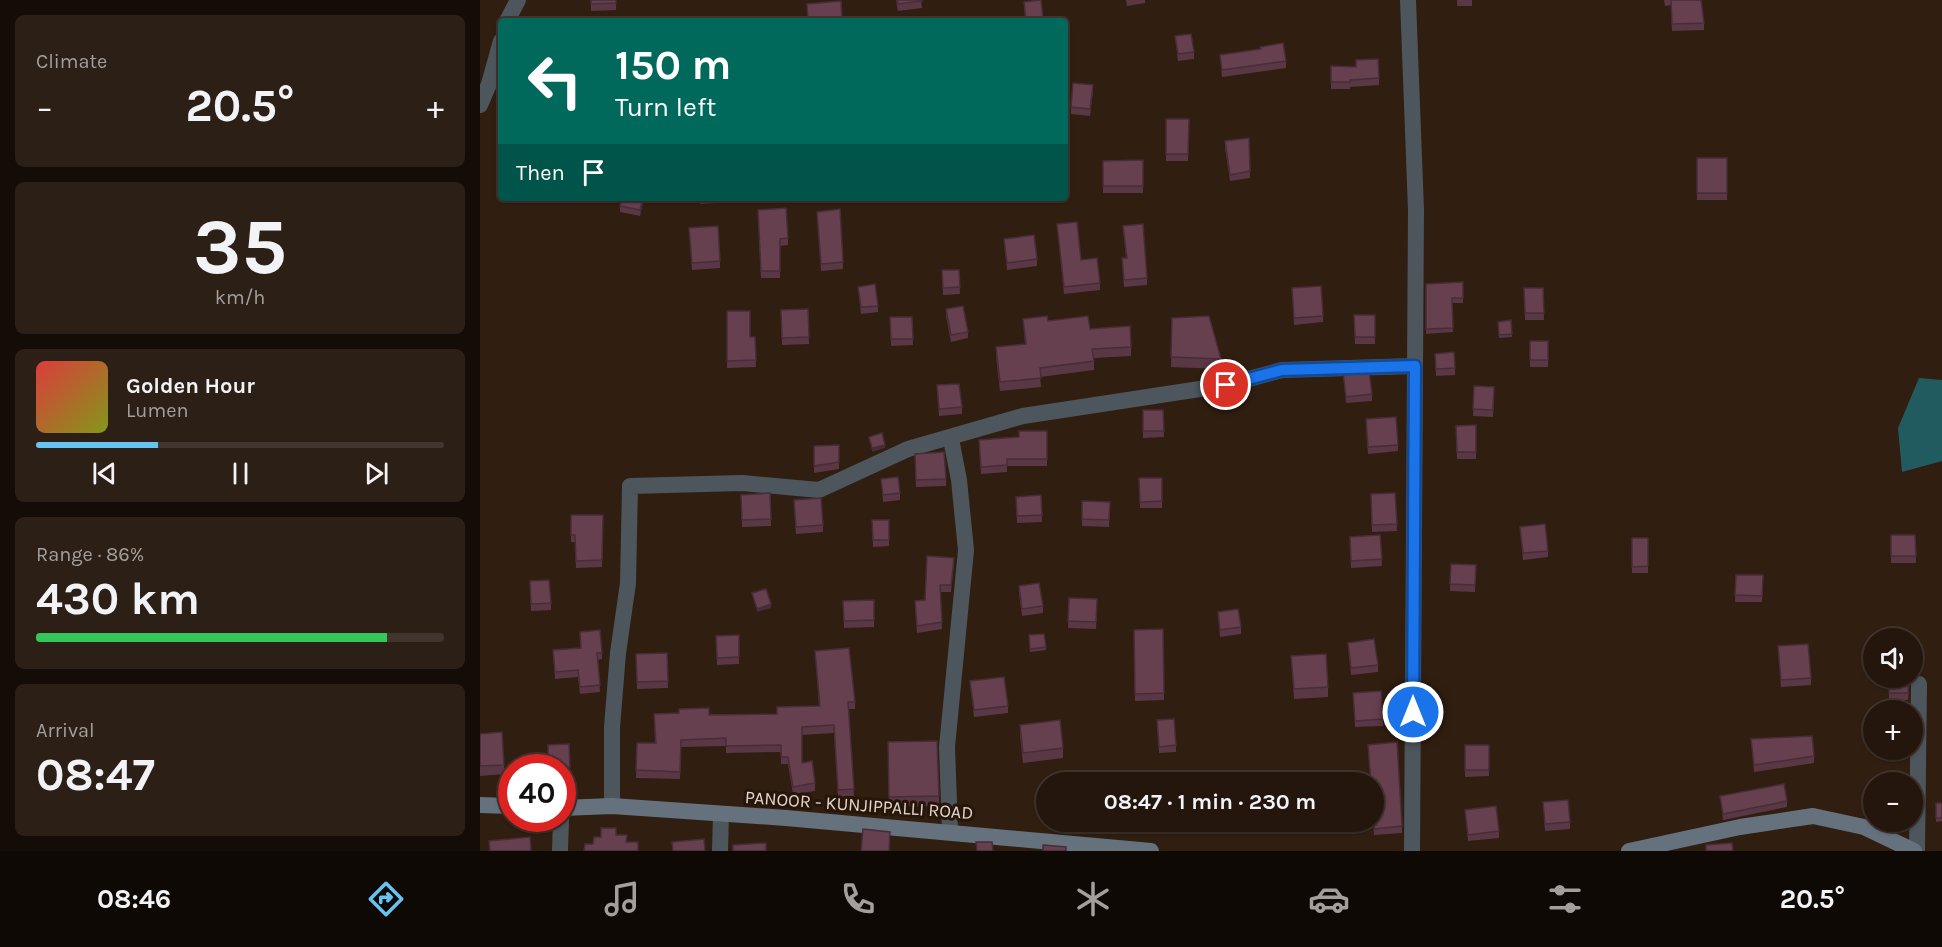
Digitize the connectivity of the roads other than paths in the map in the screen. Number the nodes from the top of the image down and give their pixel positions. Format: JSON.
{"nodes":[{"id":1,"x":518,"y":0,"type":"edge"},
{"id":2,"x":1408,"y":0,"type":"edge"},
{"id":3,"x":509,"y":18,"type":"edge"},
{"id":4,"x":498,"y":52,"type":"edge"},
{"id":5,"x":480,"y":105,"type":"edge"},
{"id":6,"x":1415,"y":366,"type":"junction"},
{"id":7,"x":951,"y":439,"type":"junction"},
{"id":8,"x":1919,"y":688,"type":"edge"},
{"id":9,"x":480,"y":805,"type":"edge"},
{"id":10,"x":498,"y":806,"type":"edge"},
{"id":11,"x":612,"y":806,"type":"junction"},
{"id":12,"x":576,"y":807,"type":"edge"},
{"id":13,"x":721,"y":814,"type":"junction"},
{"id":14,"x":950,"y":831,"type":"junction"},
{"id":15,"x":561,"y":832,"type":"edge"},
{"id":16,"x":560,"y":851,"type":"edge"},
{"id":17,"x":720,"y":851,"type":"edge"},
{"id":18,"x":1151,"y":851,"type":"edge"},
{"id":19,"x":1412,"y":851,"type":"edge"},
{"id":20,"x":1629,"y":851,"type":"edge"},
{"id":21,"x":1916,"y":851,"type":"edge"}],
"edges":[{"from":1,"to":3,"type":"street"},
{"from":2,"to":6,"type":"street"},
{"from":4,"to":5,"type":"street"},
{"from":6,"to":7,"type":"street"},
{"from":6,"to":19,"type":"street"},
{"from":7,"to":11,"type":"street"},
{"from":7,"to":14,"type":"street"},
{"from":8,"to":21,"type":"street"},
{"from":9,"to":10,"type":"main road"},
{"from":11,"to":12,"type":"main road","name":"PANOOR - KUNJIPPALLI ROAD"},
{"from":11,"to":13,"type":"main road","name":"PANOOR - KUNJIPPALLI ROAD"},
{"from":13,"to":14,"type":"main road","name":"PANOOR - KUNJIPPALLI ROAD"},
{"from":13,"to":17,"type":"street"},
{"from":14,"to":18,"type":"main road","name":"PANOOR - KUNJIPPALLI ROAD"},
{"from":15,"to":16,"type":"street"},
{"from":20,"to":21,"type":"main road"}]}
